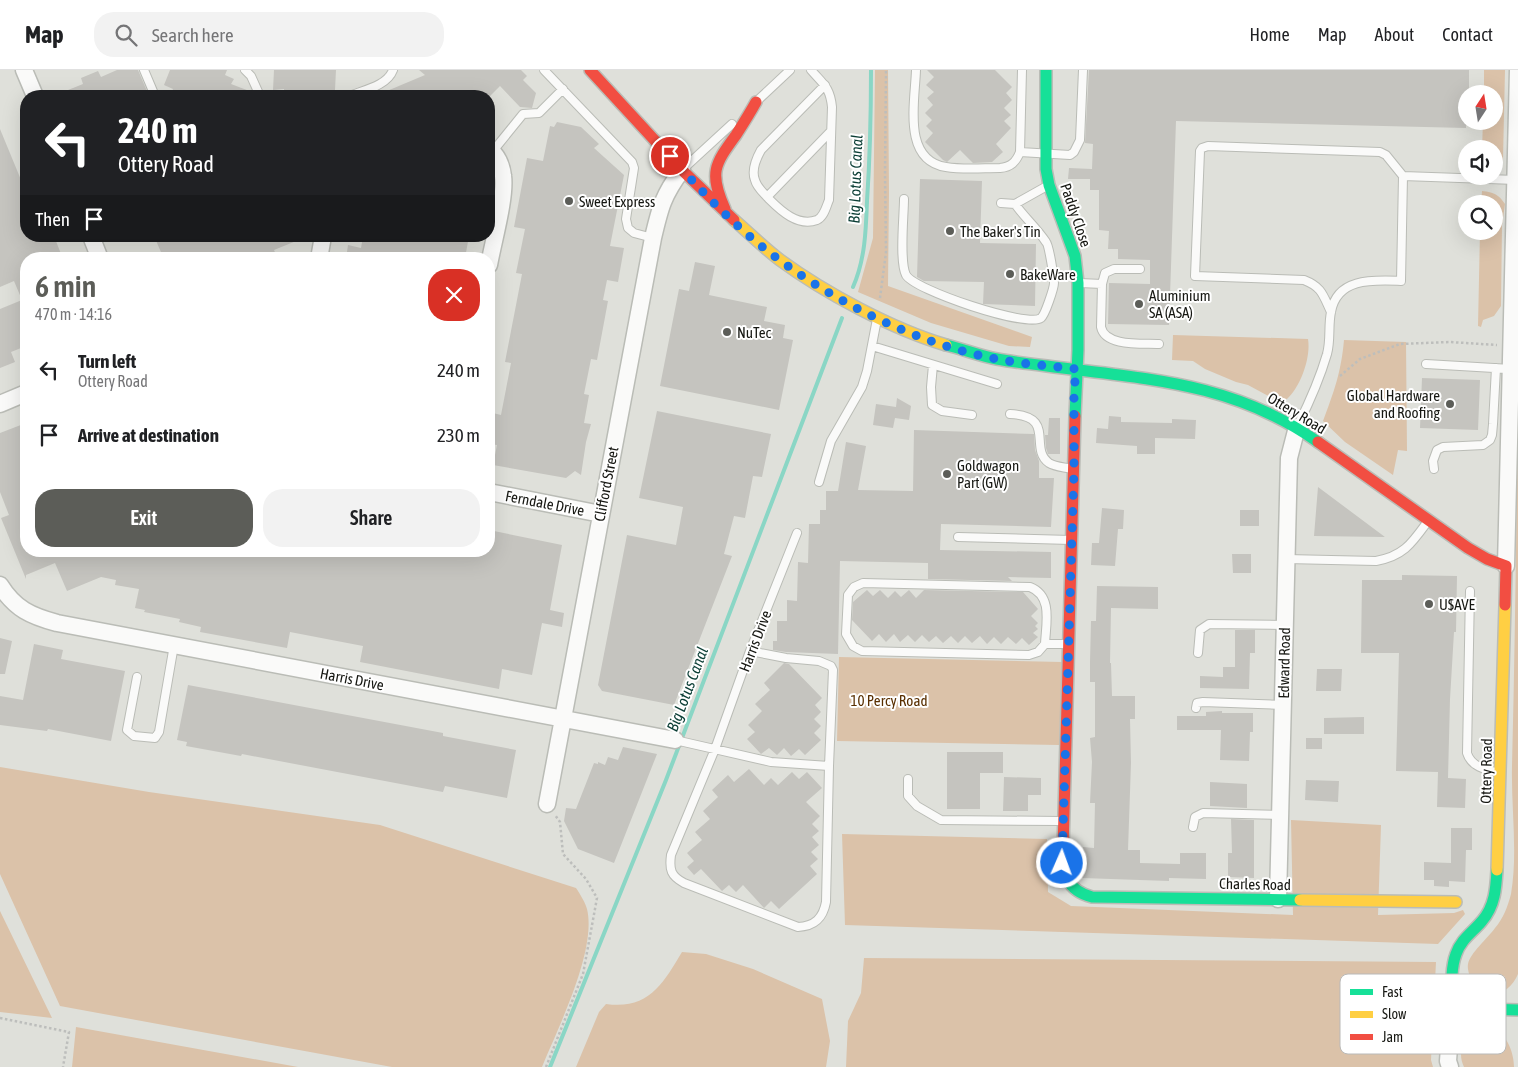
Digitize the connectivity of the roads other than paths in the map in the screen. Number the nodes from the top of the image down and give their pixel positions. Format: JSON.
{"nodes":[{"id":1,"x":26,"y":70,"type":"edge"},
{"id":2,"x":144,"y":70,"type":"edge"},
{"id":3,"x":245,"y":70,"type":"edge"},
{"id":4,"x":393,"y":70,"type":"edge"},
{"id":5,"x":544,"y":70,"type":"edge"},
{"id":6,"x":590,"y":70,"type":"edge"},
{"id":7,"x":790,"y":70,"type":"edge"},
{"id":8,"x":811,"y":70,"type":"edge"},
{"id":9,"x":916,"y":70,"type":"edge"},
{"id":10,"x":1022,"y":70,"type":"edge"},
{"id":11,"x":1046,"y":70,"type":"edge"},
{"id":12,"x":1083,"y":70,"type":"edge"},
{"id":13,"x":1518,"y":70,"type":"edge"},
{"id":14,"x":824,"y":85,"type":"junction"},
{"id":15,"x":563,"y":89,"type":"junction"},
{"id":16,"x":33,"y":90,"type":"edge"},
{"id":17,"x":152,"y":90,"type":"edge"},
{"id":18,"x":257,"y":90,"type":"edge"},
{"id":19,"x":364,"y":90,"type":"edge"},
{"id":20,"x":756,"y":102,"type":"junction"},
{"id":21,"x":831,"y":131,"type":"junction"},
{"id":22,"x":495,"y":146,"type":"edge"},
{"id":23,"x":1020,"y":152,"type":"junction"},
{"id":24,"x":1045,"y":154,"type":"junction"},
{"id":25,"x":495,"y":156,"type":"edge"},
{"id":26,"x":682,"y":170,"type":"junction"},
{"id":27,"x":1403,"y":176,"type":"junction"},
{"id":28,"x":1516,"y":180,"type":"junction"},
{"id":29,"x":1049,"y":186,"type":"junction"},
{"id":30,"x":768,"y":197,"type":"junction"},
{"id":31,"x":904,"y":199,"type":"dead end"},
{"id":32,"x":1001,"y":204,"type":"dead end"},
{"id":33,"x":1015,"y":204,"type":"junction"},
{"id":34,"x":727,"y":214,"type":"junction"},
{"id":35,"x":495,"y":235,"type":"edge"},
{"id":36,"x":653,"y":238,"type":"junction"},
{"id":37,"x":1140,"y":269,"type":"dead end"},
{"id":38,"x":1078,"y":283,"type":"junction"},
{"id":39,"x":1102,"y":284,"type":"junction"},
{"id":40,"x":1331,"y":312,"type":"junction"},
{"id":41,"x":877,"y":317,"type":"junction"},
{"id":42,"x":1160,"y":344,"type":"dead end"},
{"id":43,"x":872,"y":346,"type":"junction"},
{"id":44,"x":1426,"y":364,"type":"dead end"},
{"id":45,"x":932,"y":365,"type":"junction"},
{"id":46,"x":1503,"y":368,"type":"junction"},
{"id":47,"x":1077,"y":369,"type":"junction"},
{"id":48,"x":997,"y":384,"type":"dead end"},
{"id":49,"x":20,"y":396,"type":"edge"},
{"id":50,"x":0,"y":404,"type":"edge"},
{"id":51,"x":1010,"y":414,"type":"dead end"},
{"id":52,"x":972,"y":415,"type":"dead end"},
{"id":53,"x":1297,"y":427,"type":"junction"},
{"id":54,"x":1074,"y":469,"type":"junction"},
{"id":55,"x":1434,"y":469,"type":"dead end"},
{"id":56,"x":819,"y":482,"type":"dead end"},
{"id":57,"x":495,"y":493,"type":"edge"},
{"id":58,"x":601,"y":514,"type":"junction"},
{"id":59,"x":1428,"y":521,"type":"junction"},
{"id":60,"x":797,"y":533,"type":"dead end"},
{"id":61,"x":958,"y":537,"type":"dead end"},
{"id":62,"x":1072,"y":540,"type":"junction"},
{"id":63,"x":1286,"y":558,"type":"junction"},
{"id":64,"x":1506,"y":566,"type":"junction"},
{"id":65,"x":0,"y":585,"type":"edge"},
{"id":66,"x":1470,"y":591,"type":"dead end"},
{"id":67,"x":1285,"y":625,"type":"junction"},
{"id":68,"x":1045,"y":644,"type":"junction"},
{"id":69,"x":1068,"y":644,"type":"junction"},
{"id":70,"x":174,"y":645,"type":"junction"},
{"id":71,"x":750,"y":651,"type":"junction"},
{"id":72,"x":1198,"y":653,"type":"dead end"},
{"id":73,"x":137,"y":677,"type":"dead end"},
{"id":74,"x":1283,"y":705,"type":"junction"},
{"id":75,"x":1196,"y":708,"type":"dead end"},
{"id":76,"x":562,"y":718,"type":"junction"},
{"id":77,"x":675,"y":740,"type":"joint"},
{"id":78,"x":716,"y":749,"type":"junction"},
{"id":79,"x":829,"y":766,"type":"junction"},
{"id":80,"x":1501,"y":774,"type":"junction"},
{"id":81,"x":908,"y":779,"type":"dead end"},
{"id":82,"x":547,"y":804,"type":"road end"},
{"id":83,"x":1281,"y":815,"type":"junction"},
{"id":84,"x":1064,"y":821,"type":"junction"},
{"id":85,"x":1193,"y":828,"type":"dead end"},
{"id":86,"x":1064,"y":875,"type":"joint"},
{"id":87,"x":1278,"y":900,"type":"junction"},
{"id":88,"x":1456,"y":902,"type":"dead end"},
{"id":89,"x":1454,"y":974,"type":"edge"},
{"id":90,"x":1449,"y":1054,"type":"edge"},
{"id":91,"x":1450,"y":1067,"type":"edge"}],
"edges":[{"from":1,"to":16,"type":"street"},
{"from":2,"to":17,"type":"lane"},
{"from":3,"to":18,"type":"lane"},
{"from":4,"to":19,"type":"lane"},
{"from":5,"to":15,"type":"lane"},
{"from":6,"to":26,"type":"street","name":"Ottery Road"},
{"from":7,"to":20,"type":"lane"},
{"from":8,"to":14,"type":"lane"},
{"from":9,"to":23,"type":"lane"},
{"from":10,"to":23,"type":"lane"},
{"from":11,"to":24,"type":"street","name":"Paddy Close"},
{"from":12,"to":24,"type":"lane"},
{"from":13,"to":28,"type":"street"},
{"from":14,"to":21,"type":"lane"},
{"from":14,"to":30,"type":"lane"},
{"from":15,"to":22,"type":"lane"},
{"from":15,"to":36,"type":"lane"},
{"from":20,"to":26,"type":"lane"},
{"from":20,"to":34,"type":"street"},
{"from":21,"to":30,"type":"lane"},
{"from":21,"to":30,"type":"lane"},
{"from":23,"to":24,"type":"lane"},
{"from":24,"to":29,"type":"street","name":"Paddy Close"},
{"from":25,"to":35,"type":"street"},
{"from":26,"to":34,"type":"street","name":"Ottery Road"},
{"from":26,"to":36,"type":"street","name":"Clifford Street"},
{"from":27,"to":28,"type":"lane"},
{"from":27,"to":40,"type":"lane"},
{"from":27,"to":40,"type":"lane"},
{"from":28,"to":46,"type":"street"},
{"from":29,"to":33,"type":"lane"},
{"from":29,"to":38,"type":"street","name":"Paddy Close"},
{"from":31,"to":33,"type":"lane"},
{"from":32,"to":33,"type":"lane"},
{"from":34,"to":41,"type":"street","name":"Ottery Road"},
{"from":36,"to":58,"type":"street","name":"Clifford Street"},
{"from":37,"to":39,"type":"lane"},
{"from":38,"to":39,"type":"lane"},
{"from":38,"to":47,"type":"street","name":"Paddy Close"},
{"from":39,"to":42,"type":"lane"},
{"from":40,"to":53,"type":"lane"},
{"from":41,"to":43,"type":"lane"},
{"from":41,"to":47,"type":"street","name":"Ottery Road"},
{"from":43,"to":45,"type":"lane"},
{"from":43,"to":56,"type":"lane"},
{"from":44,"to":46,"type":"lane"},
{"from":45,"to":48,"type":"lane"},
{"from":45,"to":52,"type":"lane"},
{"from":46,"to":55,"type":"lane"},
{"from":46,"to":64,"type":"street"},
{"from":47,"to":53,"type":"street","name":"Ottery Road"},
{"from":47,"to":54,"type":"street","name":"Paddy Close"},
{"from":49,"to":50,"type":"street"},
{"from":51,"to":54,"type":"lane"},
{"from":53,"to":59,"type":"street","name":"Ottery Road"},
{"from":53,"to":63,"type":"street","name":"Edward Road"},
{"from":54,"to":62,"type":"street","name":"Paddy Close"},
{"from":57,"to":58,"type":"street","name":"Ferndale Drive"},
{"from":58,"to":76,"type":"street","name":"Clifford Street"},
{"from":59,"to":63,"type":"lane"},
{"from":59,"to":64,"type":"street","name":"Ottery Road"},
{"from":60,"to":71,"type":"lane","name":"Harris Drive"},
{"from":61,"to":62,"type":"lane"},
{"from":62,"to":69,"type":"street","name":"Paddy Close"},
{"from":63,"to":67,"type":"street","name":"Edward Road"},
{"from":64,"to":80,"type":"street","name":"Ottery Road"},
{"from":65,"to":70,"type":"street","name":"Harris Drive"},
{"from":66,"to":80,"type":"lane"},
{"from":67,"to":72,"type":"lane"},
{"from":67,"to":74,"type":"street","name":"Edward Road"},
{"from":68,"to":68,"type":"lane"},
{"from":68,"to":69,"type":"lane"},
{"from":69,"to":84,"type":"street","name":"Paddy Close"},
{"from":70,"to":73,"type":"lane"},
{"from":70,"to":76,"type":"street","name":"Harris Drive"},
{"from":71,"to":78,"type":"lane","name":"Harris Drive"},
{"from":71,"to":79,"type":"lane"},
{"from":74,"to":75,"type":"lane"},
{"from":74,"to":83,"type":"street","name":"Edward Road"},
{"from":76,"to":77,"type":"street","name":"Harris Drive"},
{"from":76,"to":82,"type":"street","name":"Clifford Street"},
{"from":77,"to":78,"type":"lane","name":"Harris Drive"},
{"from":78,"to":79,"type":"lane","name":"Harris Drive"},
{"from":78,"to":79,"type":"lane","name":"Harris Drive"},
{"from":80,"to":89,"type":"street","name":"Ottery Road"},
{"from":81,"to":84,"type":"lane"},
{"from":83,"to":85,"type":"lane"},
{"from":83,"to":87,"type":"street","name":"Edward Road"},
{"from":84,"to":86,"type":"street","name":"Paddy Close"},
{"from":86,"to":87,"type":"street","name":"Charles Road"},
{"from":87,"to":88,"type":"street","name":"Charles Road"},
{"from":90,"to":91,"type":"street"}]}
